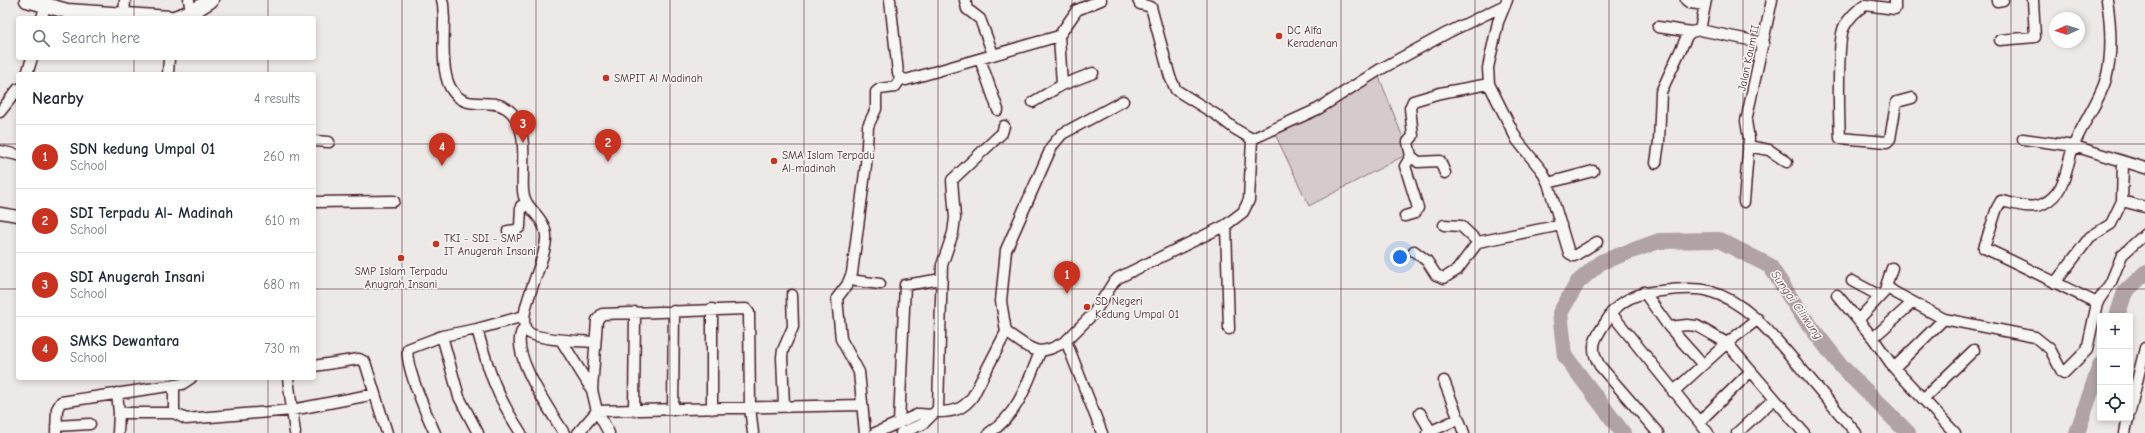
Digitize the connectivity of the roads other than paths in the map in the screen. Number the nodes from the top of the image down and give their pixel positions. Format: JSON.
{"nodes":[{"id":1,"x":27,"y":0,"type":"edge"},
{"id":2,"x":125,"y":0,"type":"edge"},
{"id":3,"x":210,"y":0,"type":"edge"},
{"id":4,"x":890,"y":0,"type":"edge"},
{"id":5,"x":965,"y":0,"type":"edge"},
{"id":6,"x":1101,"y":0,"type":"edge"},
{"id":7,"x":1138,"y":0,"type":"edge"},
{"id":8,"x":1686,"y":0,"type":"edge"},
{"id":9,"x":1772,"y":0,"type":"edge"},
{"id":10,"x":2033,"y":0,"type":"edge"},
{"id":11,"x":2108,"y":0,"type":"edge"},
{"id":12,"x":443,"y":1,"type":"edge"},
{"id":13,"x":1506,"y":3,"type":"edge"},
{"id":14,"x":1706,"y":3,"type":"edge"},
{"id":15,"x":1895,"y":4,"type":"edge"},
{"id":16,"x":1076,"y":5,"type":"edge"},
{"id":17,"x":190,"y":6,"type":"edge"},
{"id":18,"x":44,"y":12,"type":"edge"},
{"id":19,"x":124,"y":16,"type":"joint"},
{"id":20,"x":177,"y":16,"type":"edge"},
{"id":21,"x":1658,"y":27,"type":"dead end"},
{"id":22,"x":1696,"y":31,"type":"junction"},
{"id":23,"x":1059,"y":36,"type":"junction"},
{"id":24,"x":2000,"y":40,"type":"dead end"},
{"id":25,"x":1764,"y":43,"type":"junction"},
{"id":26,"x":993,"y":54,"type":"junction"},
{"id":27,"x":980,"y":59,"type":"junction"},
{"id":28,"x":31,"y":60,"type":"edge"},
{"id":29,"x":169,"y":60,"type":"edge"},
{"id":30,"x":28,"y":72,"type":"edge"},
{"id":31,"x":168,"y":72,"type":"edge"},
{"id":32,"x":1093,"y":73,"type":"dead end"},
{"id":33,"x":901,"y":78,"type":"junction"},
{"id":34,"x":1489,"y":84,"type":"junction"},
{"id":35,"x":1062,"y":85,"type":"junction"},
{"id":36,"x":16,"y":92,"type":"edge"},
{"id":37,"x":1912,"y":98,"type":"dead end"},
{"id":38,"x":1123,"y":101,"type":"dead end"},
{"id":39,"x":1033,"y":102,"type":"dead end"},
{"id":40,"x":998,"y":110,"type":"dead end"},
{"id":41,"x":0,"y":112,"type":"edge"},
{"id":42,"x":1004,"y":126,"type":"dead end"},
{"id":43,"x":1252,"y":138,"type":"junction"},
{"id":44,"x":2023,"y":140,"type":"dead end"},
{"id":45,"x":316,"y":141,"type":"edge"},
{"id":46,"x":329,"y":142,"type":"dead end"},
{"id":47,"x":1748,"y":146,"type":"junction"},
{"id":48,"x":2074,"y":146,"type":"junction"},
{"id":49,"x":0,"y":152,"type":"edge"},
{"id":50,"x":16,"y":155,"type":"edge"},
{"id":51,"x":1411,"y":156,"type":"junction"},
{"id":52,"x":1787,"y":162,"type":"dead end"},
{"id":53,"x":2123,"y":162,"type":"junction"},
{"id":54,"x":1656,"y":163,"type":"dead end"},
{"id":55,"x":2145,"y":168,"type":"edge"},
{"id":56,"x":1592,"y":171,"type":"dead end"},
{"id":57,"x":1445,"y":172,"type":"dead end"},
{"id":58,"x":1548,"y":183,"type":"junction"},
{"id":59,"x":394,"y":201,"type":"dead end"},
{"id":60,"x":2122,"y":201,"type":"junction"},
{"id":61,"x":316,"y":202,"type":"edge"},
{"id":62,"x":1744,"y":202,"type":"dead end"},
{"id":63,"x":528,"y":206,"type":"junction"},
{"id":64,"x":2145,"y":207,"type":"edge"},
{"id":65,"x":0,"y":213,"type":"edge"},
{"id":66,"x":16,"y":216,"type":"edge"},
{"id":67,"x":1405,"y":216,"type":"dead end"},
{"id":68,"x":1226,"y":225,"type":"junction"},
{"id":69,"x":1444,"y":225,"type":"dead end"},
{"id":70,"x":1561,"y":225,"type":"junction"},
{"id":71,"x":508,"y":231,"type":"dead end"},
{"id":72,"x":2145,"y":234,"type":"edge"},
{"id":73,"x":1478,"y":242,"type":"junction"},
{"id":74,"x":1597,"y":242,"type":"dead end"},
{"id":75,"x":1414,"y":251,"type":"dead end"},
{"id":76,"x":1892,"y":268,"type":"dead end"},
{"id":77,"x":942,"y":278,"type":"junction"},
{"id":78,"x":850,"y":280,"type":"junction"},
{"id":79,"x":1852,"y":281,"type":"dead end"},
{"id":80,"x":2055,"y":283,"type":"junction"},
{"id":81,"x":880,"y":284,"type":"dead end"},
{"id":82,"x":1888,"y":288,"type":"junction"},
{"id":83,"x":1644,"y":292,"type":"junction"},
{"id":84,"x":792,"y":295,"type":"dead end"},
{"id":85,"x":1837,"y":296,"type":"dead end"},
{"id":86,"x":1880,"y":296,"type":"junction"},
{"id":87,"x":1912,"y":303,"type":"junction"},
{"id":88,"x":2097,"y":303,"type":"junction"},
{"id":89,"x":712,"y":309,"type":"junction"},
{"id":90,"x":674,"y":311,"type":"junction"},
{"id":91,"x":635,"y":312,"type":"junction"},
{"id":92,"x":1611,"y":313,"type":"junction"},
{"id":93,"x":524,"y":316,"type":"junction"},
{"id":94,"x":1758,"y":319,"type":"junction"},
{"id":95,"x":1944,"y":319,"type":"junction"},
{"id":96,"x":1858,"y":320,"type":"junction"},
{"id":97,"x":525,"y":327,"type":"junction"},
{"id":98,"x":1669,"y":327,"type":"junction"},
{"id":99,"x":476,"y":329,"type":"junction"},
{"id":100,"x":1229,"y":329,"type":"dead end"},
{"id":101,"x":1006,"y":332,"type":"junction"},
{"id":102,"x":442,"y":336,"type":"junction"},
{"id":103,"x":1873,"y":338,"type":"junction"},
{"id":104,"x":561,"y":340,"type":"junction"},
{"id":105,"x":1066,"y":341,"type":"junction"},
{"id":106,"x":595,"y":342,"type":"junction"},
{"id":107,"x":1727,"y":343,"type":"junction"},
{"id":108,"x":2145,"y":348,"type":"edge"},
{"id":109,"x":1974,"y":350,"type":"dead end"},
{"id":110,"x":1040,"y":352,"type":"junction"},
{"id":111,"x":1703,"y":365,"type":"junction"},
{"id":112,"x":316,"y":366,"type":"edge"},
{"id":113,"x":1894,"y":368,"type":"junction"},
{"id":114,"x":1750,"y":372,"type":"junction"},
{"id":115,"x":2142,"y":372,"type":"edge"},
{"id":116,"x":188,"y":380,"type":"edge"},
{"id":117,"x":288,"y":380,"type":"edge"},
{"id":118,"x":1444,"y":381,"type":"dead end"},
{"id":119,"x":174,"y":385,"type":"junction"},
{"id":120,"x":592,"y":390,"type":"junction"},
{"id":121,"x":1673,"y":392,"type":"junction"},
{"id":122,"x":117,"y":393,"type":"junction"},
{"id":123,"x":375,"y":394,"type":"junction"},
{"id":124,"x":1774,"y":399,"type":"junction"},
{"id":125,"x":1923,"y":399,"type":"junction"},
{"id":126,"x":2133,"y":401,"type":"edge"},
{"id":127,"x":861,"y":405,"type":"junction"},
{"id":128,"x":784,"y":406,"type":"junction"},
{"id":129,"x":750,"y":407,"type":"junction"},
{"id":130,"x":712,"y":409,"type":"junction"},
{"id":131,"x":292,"y":410,"type":"junction"},
{"id":132,"x":673,"y":410,"type":"junction"},
{"id":133,"x":597,"y":411,"type":"junction"},
{"id":134,"x":634,"y":411,"type":"junction"},
{"id":135,"x":174,"y":413,"type":"junction"},
{"id":136,"x":934,"y":413,"type":"junction"},
{"id":137,"x":1420,"y":413,"type":"dead end"},
{"id":138,"x":119,"y":414,"type":"junction"},
{"id":139,"x":1458,"y":419,"type":"junction"},
{"id":140,"x":2128,"y":421,"type":"edge"},
{"id":141,"x":1699,"y":422,"type":"junction"},
{"id":142,"x":90,"y":424,"type":"dead end"},
{"id":143,"x":900,"y":428,"type":"edge"},
{"id":144,"x":56,"y":430,"type":"edge"},
{"id":145,"x":1798,"y":431,"type":"edge"},
{"id":146,"x":1429,"y":432,"type":"edge"},
{"id":147,"x":2128,"y":432,"type":"edge"},
{"id":148,"x":118,"y":433,"type":"edge"},
{"id":149,"x":295,"y":433,"type":"edge"},
{"id":150,"x":386,"y":433,"type":"edge"},
{"id":151,"x":435,"y":433,"type":"edge"},
{"id":152,"x":478,"y":433,"type":"edge"},
{"id":153,"x":521,"y":433,"type":"edge"},
{"id":154,"x":564,"y":433,"type":"edge"},
{"id":155,"x":578,"y":433,"type":"edge"},
{"id":156,"x":609,"y":433,"type":"edge"},
{"id":157,"x":753,"y":433,"type":"edge"},
{"id":158,"x":865,"y":433,"type":"edge"},
{"id":159,"x":875,"y":433,"type":"edge"},
{"id":160,"x":988,"y":433,"type":"edge"},
{"id":161,"x":1102,"y":433,"type":"edge"},
{"id":162,"x":1464,"y":433,"type":"edge"},
{"id":163,"x":1658,"y":433,"type":"edge"},
{"id":164,"x":1708,"y":433,"type":"edge"},
{"id":165,"x":1737,"y":433,"type":"edge"},
{"id":166,"x":1856,"y":433,"type":"edge"},
{"id":167,"x":1955,"y":433,"type":"edge"}],
"edges":[{"from":1,"to":18,"type":"main road"},
{"from":2,"to":19,"type":"street"},
{"from":3,"to":17,"type":"main road"},
{"from":4,"to":33,"type":"street"},
{"from":5,"to":26,"type":"street"},
{"from":6,"to":16,"type":"street"},
{"from":7,"to":43,"type":"street"},
{"from":8,"to":14,"type":"street"},
{"from":9,"to":25,"type":"street","name":"Jalan Kaum II"},
{"from":10,"to":24,"type":"street"},
{"from":11,"to":48,"type":"street"},
{"from":12,"to":63,"type":"street"},
{"from":13,"to":34,"type":"street"},
{"from":13,"to":43,"type":"street"},
{"from":14,"to":22,"type":"street"},
{"from":15,"to":37,"type":"street"},
{"from":16,"to":23,"type":"street"},
{"from":17,"to":20,"type":"main road"},
{"from":18,"to":19,"type":"main road"},
{"from":21,"to":22,"type":"street"},
{"from":22,"to":25,"type":"street"},
{"from":22,"to":54,"type":"street"},
{"from":23,"to":26,"type":"street"},
{"from":23,"to":35,"type":"street"},
{"from":25,"to":47,"type":"street","name":"Jalan Kaum II"},
{"from":26,"to":27,"type":"street"},
{"from":27,"to":33,"type":"street"},
{"from":27,"to":40,"type":"street"},
{"from":28,"to":30,"type":"street"},
{"from":29,"to":31,"type":"street"},
{"from":32,"to":35,"type":"street"},
{"from":33,"to":78,"type":"street"},
{"from":34,"to":51,"type":"street"},
{"from":34,"to":58,"type":"street"},
{"from":35,"to":39,"type":"street"},
{"from":36,"to":41,"type":"street"},
{"from":38,"to":101,"type":"street"},
{"from":42,"to":77,"type":"street"},
{"from":43,"to":68,"type":"street"},
{"from":44,"to":48,"type":"street"},
{"from":45,"to":46,"type":"street"},
{"from":47,"to":52,"type":"street"},
{"from":47,"to":62,"type":"street","name":"Jalan Kaum II"},
{"from":48,"to":53,"type":"street"},
{"from":48,"to":80,"type":"street"},
{"from":49,"to":50,"type":"street"},
{"from":51,"to":57,"type":"street"},
{"from":51,"to":67,"type":"street"},
{"from":53,"to":55,"type":"street"},
{"from":53,"to":60,"type":"street"},
{"from":56,"to":58,"type":"street"},
{"from":58,"to":70,"type":"street"},
{"from":59,"to":61,"type":"street"},
{"from":60,"to":64,"type":"street"},
{"from":60,"to":80,"type":"street"},
{"from":63,"to":71,"type":"street"},
{"from":63,"to":93,"type":"street"},
{"from":65,"to":66,"type":"street"},
{"from":68,"to":100,"type":"street"},
{"from":68,"to":105,"type":"street"},
{"from":69,"to":73,"type":"street"},
{"from":70,"to":73,"type":"street"},
{"from":70,"to":74,"type":"street"},
{"from":72,"to":88,"type":"street"},
{"from":73,"to":75,"type":"street"},
{"from":76,"to":82,"type":"street"},
{"from":77,"to":136,"type":"street"},
{"from":77,"to":143,"type":"street"},
{"from":78,"to":81,"type":"street"},
{"from":78,"to":127,"type":"street"},
{"from":79,"to":86,"type":"street"},
{"from":80,"to":88,"type":"street"},
{"from":82,"to":86,"type":"street"},
{"from":82,"to":87,"type":"street"},
{"from":83,"to":92,"type":"street"},
{"from":83,"to":94,"type":"street"},
{"from":83,"to":98,"type":"street"},
{"from":84,"to":128,"type":"street"},
{"from":85,"to":96,"type":"street"},
{"from":86,"to":96,"type":"street"},
{"from":87,"to":95,"type":"street"},
{"from":87,"to":103,"type":"street"},
{"from":88,"to":95,"type":"street"},
{"from":89,"to":90,"type":"street"},
{"from":89,"to":129,"type":"street"},
{"from":89,"to":130,"type":"street"},
{"from":90,"to":91,"type":"street"},
{"from":90,"to":132,"type":"street"},
{"from":91,"to":106,"type":"street"},
{"from":91,"to":134,"type":"street"},
{"from":92,"to":121,"type":"street"},
{"from":92,"to":163,"type":"street"},
{"from":93,"to":97,"type":"street"},
{"from":93,"to":99,"type":"street"},
{"from":94,"to":107,"type":"street"},
{"from":94,"to":166,"type":"street"},
{"from":95,"to":113,"type":"street"},
{"from":96,"to":103,"type":"street"},
{"from":97,"to":104,"type":"street"},
{"from":97,"to":154,"type":"street"},
{"from":98,"to":107,"type":"street"},
{"from":98,"to":111,"type":"street"},
{"from":99,"to":102,"type":"street"},
{"from":99,"to":153,"type":"street"},
{"from":101,"to":110,"type":"street"},
{"from":101,"to":136,"type":"street"},
{"from":102,"to":151,"type":"street"},
{"from":102,"to":152,"type":"street"},
{"from":103,"to":113,"type":"street"},
{"from":104,"to":106,"type":"street"},
{"from":104,"to":120,"type":"street"},
{"from":105,"to":110,"type":"street"},
{"from":105,"to":161,"type":"street"},
{"from":106,"to":120,"type":"street"},
{"from":107,"to":111,"type":"street"},
{"from":107,"to":114,"type":"street"},
{"from":108,"to":115,"type":"street"},
{"from":109,"to":125,"type":"street"},
{"from":110,"to":160,"type":"street"},
{"from":111,"to":121,"type":"street"},
{"from":112,"to":123,"type":"street"},
{"from":113,"to":125,"type":"street"},
{"from":114,"to":124,"type":"street"},
{"from":114,"to":141,"type":"street"},
{"from":115,"to":126,"type":"street"},
{"from":116,"to":119,"type":"street"},
{"from":117,"to":131,"type":"street"},
{"from":118,"to":139,"type":"street"},
{"from":119,"to":122,"type":"street"},
{"from":119,"to":135,"type":"street"},
{"from":120,"to":133,"type":"street"},
{"from":121,"to":141,"type":"street"},
{"from":122,"to":138,"type":"street"},
{"from":122,"to":144,"type":"street"},
{"from":123,"to":131,"type":"street"},
{"from":123,"to":150,"type":"street"},
{"from":124,"to":145,"type":"street"},
{"from":124,"to":165,"type":"street"},
{"from":125,"to":167,"type":"street"},
{"from":127,"to":128,"type":"street"},
{"from":127,"to":158,"type":"street"},
{"from":128,"to":129,"type":"street"},
{"from":129,"to":130,"type":"street"},
{"from":129,"to":157,"type":"street"},
{"from":130,"to":132,"type":"street"},
{"from":131,"to":135,"type":"street"},
{"from":131,"to":149,"type":"street"},
{"from":132,"to":134,"type":"street"},
{"from":133,"to":134,"type":"street"},
{"from":133,"to":155,"type":"street"},
{"from":133,"to":156,"type":"street"},
{"from":135,"to":138,"type":"street"},
{"from":136,"to":143,"type":"street"},
{"from":137,"to":146,"type":"street"},
{"from":138,"to":148,"type":"street"},
{"from":139,"to":146,"type":"street"},
{"from":139,"to":162,"type":"street"},
{"from":140,"to":147,"type":"street"},
{"from":141,"to":164,"type":"street"},
{"from":142,"to":144,"type":"street"},
{"from":143,"to":159,"type":"street"}]}
